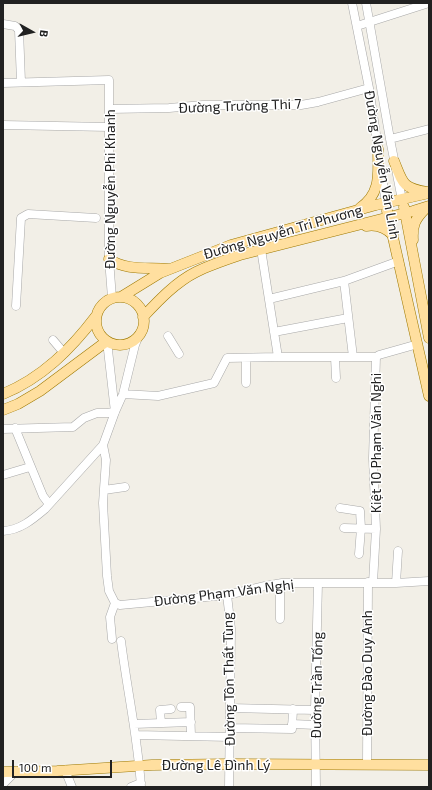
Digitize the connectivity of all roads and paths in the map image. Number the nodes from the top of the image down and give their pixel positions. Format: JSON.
{"nodes":[{"id":1,"x":352,"y":3,"type":"edge"},
{"id":2,"x":366,"y":3,"type":"edge"},
{"id":3,"x":429,"y":3,"type":"edge"},
{"id":4,"x":369,"y":22,"type":"junction"},
{"id":5,"x":3,"y":24,"type":"edge"},
{"id":6,"x":357,"y":26,"type":"junction"},
{"id":7,"x":21,"y":82,"type":"junction"},
{"id":8,"x":3,"y":83,"type":"edge"},
{"id":9,"x":369,"y":88,"type":"junction"},
{"id":10,"x":109,"y":109,"type":"junction"},
{"id":11,"x":3,"y":125,"type":"edge"},
{"id":12,"x":109,"y":127,"type":"junction"},
{"id":13,"x":429,"y":129,"type":"edge"},
{"id":14,"x":390,"y":139,"type":"junction"},
{"id":15,"x":378,"y":149,"type":"junction"},
{"id":16,"x":394,"y":161,"type":"junction"},
{"id":17,"x":429,"y":193,"type":"edge"},
{"id":18,"x":402,"y":200,"type":"junction"},
{"id":19,"x":386,"y":203,"type":"junction"},
{"id":20,"x":428,"y":206,"type":"edge"},
{"id":21,"x":355,"y":211,"type":"junction"},
{"id":22,"x":405,"y":213,"type":"junction"},
{"id":23,"x":388,"y":217,"type":"junction"},
{"id":24,"x":96,"y":218,"type":"dead end"},
{"id":25,"x":352,"y":226,"type":"junction"},
{"id":26,"x":393,"y":235,"type":"junction"},
{"id":27,"x":261,"y":249,"type":"junction"},
{"id":28,"x":109,"y":260,"type":"junction"},
{"id":29,"x":399,"y":261,"type":"junction"},
{"id":30,"x":414,"y":264,"type":"junction"},
{"id":31,"x":170,"y":269,"type":"junction"},
{"id":32,"x":344,"y":281,"type":"junction"},
{"id":33,"x":116,"y":297,"type":"junction"},
{"id":34,"x":269,"y":299,"type":"junction"},
{"id":35,"x":16,"y":306,"type":"dead end"},
{"id":36,"x":96,"y":316,"type":"junction"},
{"id":37,"x":144,"y":317,"type":"junction"},
{"id":38,"x":348,"y":318,"type":"junction"},
{"id":39,"x":274,"y":332,"type":"junction"},
{"id":40,"x":139,"y":335,"type":"junction"},
{"id":41,"x":168,"y":336,"type":"dead end"},
{"id":42,"x":429,"y":338,"type":"edge"},
{"id":43,"x":53,"y":340,"type":"dead end"},
{"id":44,"x":107,"y":341,"type":"junction"},
{"id":45,"x":418,"y":344,"type":"junction"},
{"id":46,"x":64,"y":353,"type":"junction"},
{"id":47,"x":179,"y":354,"type":"dead end"},
{"id":48,"x":278,"y":356,"type":"junction"},
{"id":49,"x":335,"y":357,"type":"junction"},
{"id":50,"x":353,"y":357,"type":"junction"},
{"id":51,"x":376,"y":357,"type":"junction"},
{"id":52,"x":246,"y":358,"type":"junction"},
{"id":53,"x":426,"y":368,"type":"edge"},
{"id":54,"x":336,"y":378,"type":"dead end"},
{"id":55,"x":246,"y":383,"type":"dead end"},
{"id":56,"x":3,"y":394,"type":"edge"},
{"id":57,"x":123,"y":394,"type":"junction"},
{"id":58,"x":429,"y":396,"type":"edge"},
{"id":59,"x":3,"y":410,"type":"edge"},
{"id":60,"x":115,"y":412,"type":"junction"},
{"id":61,"x":14,"y":428,"type":"junction"},
{"id":62,"x":3,"y":429,"type":"edge"},
{"id":63,"x":103,"y":445,"type":"junction"},
{"id":64,"x":30,"y":467,"type":"junction"},
{"id":65,"x":3,"y":475,"type":"edge"},
{"id":66,"x":125,"y":487,"type":"dead end"},
{"id":67,"x":104,"y":490,"type":"junction"},
{"id":68,"x":49,"y":504,"type":"junction"},
{"id":69,"x":340,"y":508,"type":"dead end"},
{"id":70,"x":344,"y":528,"type":"dead end"},
{"id":71,"x":361,"y":528,"type":"junction"},
{"id":72,"x":376,"y":529,"type":"junction"},
{"id":73,"x":3,"y":531,"type":"edge"},
{"id":74,"x":398,"y":551,"type":"dead end"},
{"id":75,"x":374,"y":555,"type":"junction"},
{"id":76,"x":429,"y":581,"type":"edge"},
{"id":77,"x":370,"y":582,"type":"junction"},
{"id":78,"x":318,"y":583,"type":"junction"},
{"id":79,"x":396,"y":583,"type":"junction"},
{"id":80,"x":280,"y":584,"type":"junction"},
{"id":81,"x":227,"y":595,"type":"junction"},
{"id":82,"x":115,"y":603,"type":"junction"},
{"id":83,"x":280,"y":619,"type":"dead end"},
{"id":84,"x":112,"y":639,"type":"dead end"},
{"id":85,"x":121,"y":641,"type":"dead end"},
{"id":86,"x":181,"y":707,"type":"dead end"},
{"id":87,"x":230,"y":708,"type":"junction"},
{"id":88,"x":172,"y":709,"type":"dead end"},
{"id":89,"x":293,"y":709,"type":"junction"},
{"id":90,"x":315,"y":710,"type":"junction"},
{"id":91,"x":191,"y":722,"type":"junction"},
{"id":92,"x":162,"y":723,"type":"junction"},
{"id":93,"x":134,"y":724,"type":"junction"},
{"id":94,"x":292,"y":724,"type":"junction"},
{"id":95,"x":316,"y":725,"type":"junction"},
{"id":96,"x":230,"y":728,"type":"junction"},
{"id":97,"x":136,"y":735,"type":"junction"},
{"id":98,"x":191,"y":736,"type":"junction"},
{"id":99,"x":230,"y":737,"type":"junction"},
{"id":100,"x":230,"y":764,"type":"junction"},
{"id":101,"x":316,"y":764,"type":"junction"},
{"id":102,"x":367,"y":764,"type":"junction"},
{"id":103,"x":429,"y":765,"type":"edge"},
{"id":104,"x":140,"y":766,"type":"junction"},
{"id":105,"x":65,"y":770,"type":"junction"},
{"id":106,"x":16,"y":771,"type":"junction"},
{"id":107,"x":3,"y":772,"type":"edge"},
{"id":108,"x":3,"y":784,"type":"edge"},
{"id":109,"x":141,"y":785,"type":"edge"},
{"id":110,"x":72,"y":787,"type":"edge"},
{"id":111,"x":131,"y":787,"type":"edge"},
{"id":112,"x":229,"y":787,"type":"edge"},
{"id":113,"x":316,"y":787,"type":"edge"}],
"edges":[{"from":1,"to":6,"type":"street","name":"Đường Nguyễn Văn Linh"},
{"from":2,"to":4,"type":"street","name":"Đường Nguyễn Văn Linh"},
{"from":3,"to":4,"type":"street"},
{"from":4,"to":6,"type":"street"},
{"from":4,"to":14,"type":"street","name":"Đường Nguyễn Văn Linh"},
{"from":5,"to":7,"type":"street"},
{"from":6,"to":9,"type":"street","name":"Đường Nguyễn Văn Linh"},
{"from":7,"to":8,"type":"street"},
{"from":7,"to":10,"type":"street","name":"Đường Nguyễn Phi Khanh"},
{"from":9,"to":10,"type":"street","name":"Đường Trường Thi 7"},
{"from":9,"to":15,"type":"street","name":"Đường Nguyễn Văn Linh"},
{"from":10,"to":12,"type":"street","name":"Đường Nguyễn Phi Khanh"},
{"from":11,"to":12,"type":"street"},
{"from":12,"to":28,"type":"street","name":"Đường Nguyễn Phi Khanh"},
{"from":13,"to":14,"type":"street"},
{"from":14,"to":16,"type":"street","name":"Đường Nguyễn Văn Linh"},
{"from":15,"to":19,"type":"street","name":"Đường Nguyễn Văn Linh"},
{"from":15,"to":21,"type":"main road"},
{"from":16,"to":17,"type":"main road"},
{"from":16,"to":18,"type":"street","name":"Đường Nguyễn Văn Linh"},
{"from":17,"to":18,"type":"main road","name":"Đường Nguyễn Tri Phương"},
{"from":18,"to":19,"type":"main road","name":"Đường Nguyễn Tri Phương"},
{"from":18,"to":22,"type":"main road","name":"Đường Nguyễn Văn Linh"},
{"from":19,"to":21,"type":"main road","name":"Đường Nguyễn Tri Phương"},
{"from":19,"to":23,"type":"main road","name":"Đường Nguyễn Văn Linh"},
{"from":20,"to":22,"type":"main road","name":"Đường Nguyễn Tri Phương"},
{"from":20,"to":30,"type":"main road"},
{"from":21,"to":31,"type":"main road","name":"Đường Nguyễn Tri Phương"},
{"from":22,"to":23,"type":"main road","name":"Đường Nguyễn Tri Phương"},
{"from":22,"to":30,"type":"main road","name":"Đường Nguyễn Văn Linh"},
{"from":23,"to":25,"type":"main road","name":"Đường Nguyễn Tri Phương"},
{"from":23,"to":26,"type":"main road","name":"Đường Nguyễn Văn Linh"},
{"from":24,"to":35,"type":"street"},
{"from":25,"to":26,"type":"main road"},
{"from":25,"to":27,"type":"main road","name":"Đường Nguyễn Tri Phương"},
{"from":26,"to":29,"type":"main road","name":"Đường Nguyễn Văn Linh"},
{"from":27,"to":34,"type":"street"},
{"from":27,"to":37,"type":"main road","name":"Đường Nguyễn Tri Phương"},
{"from":28,"to":31,"type":"main road"},
{"from":28,"to":33,"type":"street","name":"Đường Nguyễn Phi Khanh"},
{"from":29,"to":32,"type":"street"},
{"from":29,"to":45,"type":"main road","name":"Đường Nguyễn Văn Linh"},
{"from":30,"to":42,"type":"main road","name":"Đường Nguyễn Văn Linh"},
{"from":31,"to":33,"type":"main road","name":"Đường Nguyễn Tri Phương"},
{"from":32,"to":34,"type":"street"},
{"from":32,"to":38,"type":"street"},
{"from":33,"to":36,"type":"main road"},
{"from":33,"to":37,"type":"main road"},
{"from":34,"to":39,"type":"street"},
{"from":36,"to":44,"type":"main road"},
{"from":36,"to":46,"type":"main road"},
{"from":37,"to":40,"type":"main road"},
{"from":38,"to":39,"type":"street"},
{"from":38,"to":50,"type":"street"},
{"from":39,"to":48,"type":"street"},
{"from":40,"to":44,"type":"main road"},
{"from":40,"to":57,"type":"street"},
{"from":41,"to":47,"type":"street"},
{"from":43,"to":46,"type":"street"},
{"from":44,"to":59,"type":"main road"},
{"from":44,"to":60,"type":"street"},
{"from":45,"to":51,"type":"street"},
{"from":45,"to":53,"type":"main road","name":"Đường Nguyễn Văn Linh"},
{"from":46,"to":56,"type":"main road"},
{"from":48,"to":49,"type":"street"},
{"from":48,"to":52,"type":"street"},
{"from":49,"to":50,"type":"street"},
{"from":49,"to":54,"type":"street"},
{"from":50,"to":51,"type":"street"},
{"from":51,"to":72,"type":"street","name":"Kiệt 10 Phạm Văn Nghi"},
{"from":52,"to":55,"type":"street"},
{"from":52,"to":57,"type":"street"},
{"from":53,"to":58,"type":"main road","name":"Đường Nguyễn Văn Linh"},
{"from":57,"to":60,"type":"street"},
{"from":60,"to":61,"type":"street"},
{"from":60,"to":63,"type":"street"},
{"from":61,"to":62,"type":"street"},
{"from":61,"to":64,"type":"street"},
{"from":63,"to":67,"type":"street"},
{"from":63,"to":68,"type":"street"},
{"from":64,"to":65,"type":"street"},
{"from":64,"to":68,"type":"street"},
{"from":66,"to":67,"type":"street"},
{"from":67,"to":82,"type":"street"},
{"from":68,"to":73,"type":"street"},
{"from":69,"to":71,"type":"street"},
{"from":70,"to":71,"type":"street","name":"Kiệt 10 Phạm Văn Nghi"},
{"from":71,"to":72,"type":"street","name":"Kiệt 10 Phạm Văn Nghi"},
{"from":71,"to":75,"type":"street"},
{"from":72,"to":75,"type":"street","name":"Kiệt 10 Phạm Văn Nghi"},
{"from":74,"to":79,"type":"street"},
{"from":75,"to":77,"type":"street","name":"Kiệt 10 Phạm Văn Nghi"},
{"from":76,"to":79,"type":"street","name":"Đường Phạm Văn Nghị"},
{"from":77,"to":78,"type":"street","name":"Đường Phạm Văn Nghị"},
{"from":77,"to":79,"type":"street","name":"Đường Phạm Văn Nghị"},
{"from":77,"to":102,"type":"street","name":"Đường Đào Duy Anh"},
{"from":78,"to":80,"type":"street","name":"Đường Phạm Văn Nghị"},
{"from":78,"to":90,"type":"street","name":"Đường Trần Tống"},
{"from":80,"to":81,"type":"street","name":"Đường Phạm Văn Nghị"},
{"from":80,"to":83,"type":"street"},
{"from":81,"to":82,"type":"street","name":"Đường Phạm Văn Nghị"},
{"from":81,"to":87,"type":"street","name":"Đường Tôn Thất Tùng"},
{"from":82,"to":84,"type":"street"},
{"from":85,"to":93,"type":"street"},
{"from":86,"to":91,"type":"street"},
{"from":87,"to":89,"type":"street"},
{"from":87,"to":96,"type":"street","name":"Đường Tôn Thất Tùng"},
{"from":88,"to":92,"type":"street"},
{"from":89,"to":90,"type":"street"},
{"from":89,"to":94,"type":"street"},
{"from":90,"to":95,"type":"street","name":"Đường Trần Tống"},
{"from":91,"to":92,"type":"street"},
{"from":91,"to":98,"type":"street"},
{"from":92,"to":93,"type":"street"},
{"from":93,"to":97,"type":"street"},
{"from":94,"to":95,"type":"street"},
{"from":94,"to":96,"type":"street"},
{"from":95,"to":101,"type":"street","name":"Đường Trần Tống"},
{"from":96,"to":99,"type":"street","name":"Đường Tôn Thất Tùng"},
{"from":97,"to":98,"type":"street"},
{"from":97,"to":104,"type":"street"},
{"from":98,"to":99,"type":"street"},
{"from":99,"to":100,"type":"street","name":"Đường Tôn Thất Tùng"},
{"from":100,"to":101,"type":"main road","name":"Đường Lê Đình Lý"},
{"from":100,"to":104,"type":"main road","name":"Đường Lê Đình Lý"},
{"from":100,"to":112,"type":"street","name":"Đường Tôn Thất Tùng"},
{"from":101,"to":102,"type":"main road","name":"Đường Lê Đình Lý"},
{"from":101,"to":113,"type":"street","name":"Đường Trần Tống"},
{"from":102,"to":103,"type":"main road","name":"Đường Lê Đình Lý"},
{"from":104,"to":105,"type":"main road","name":"Đường Lê Đình Lý"},
{"from":104,"to":109,"type":"street"},
{"from":105,"to":106,"type":"main road","name":"Đường Lê Đình Lý"},
{"from":105,"to":110,"type":"street"},
{"from":106,"to":107,"type":"main road","name":"Đường Lê Đình Lý"},
{"from":106,"to":108,"type":"street"},
{"from":109,"to":111,"type":"street"}]}
